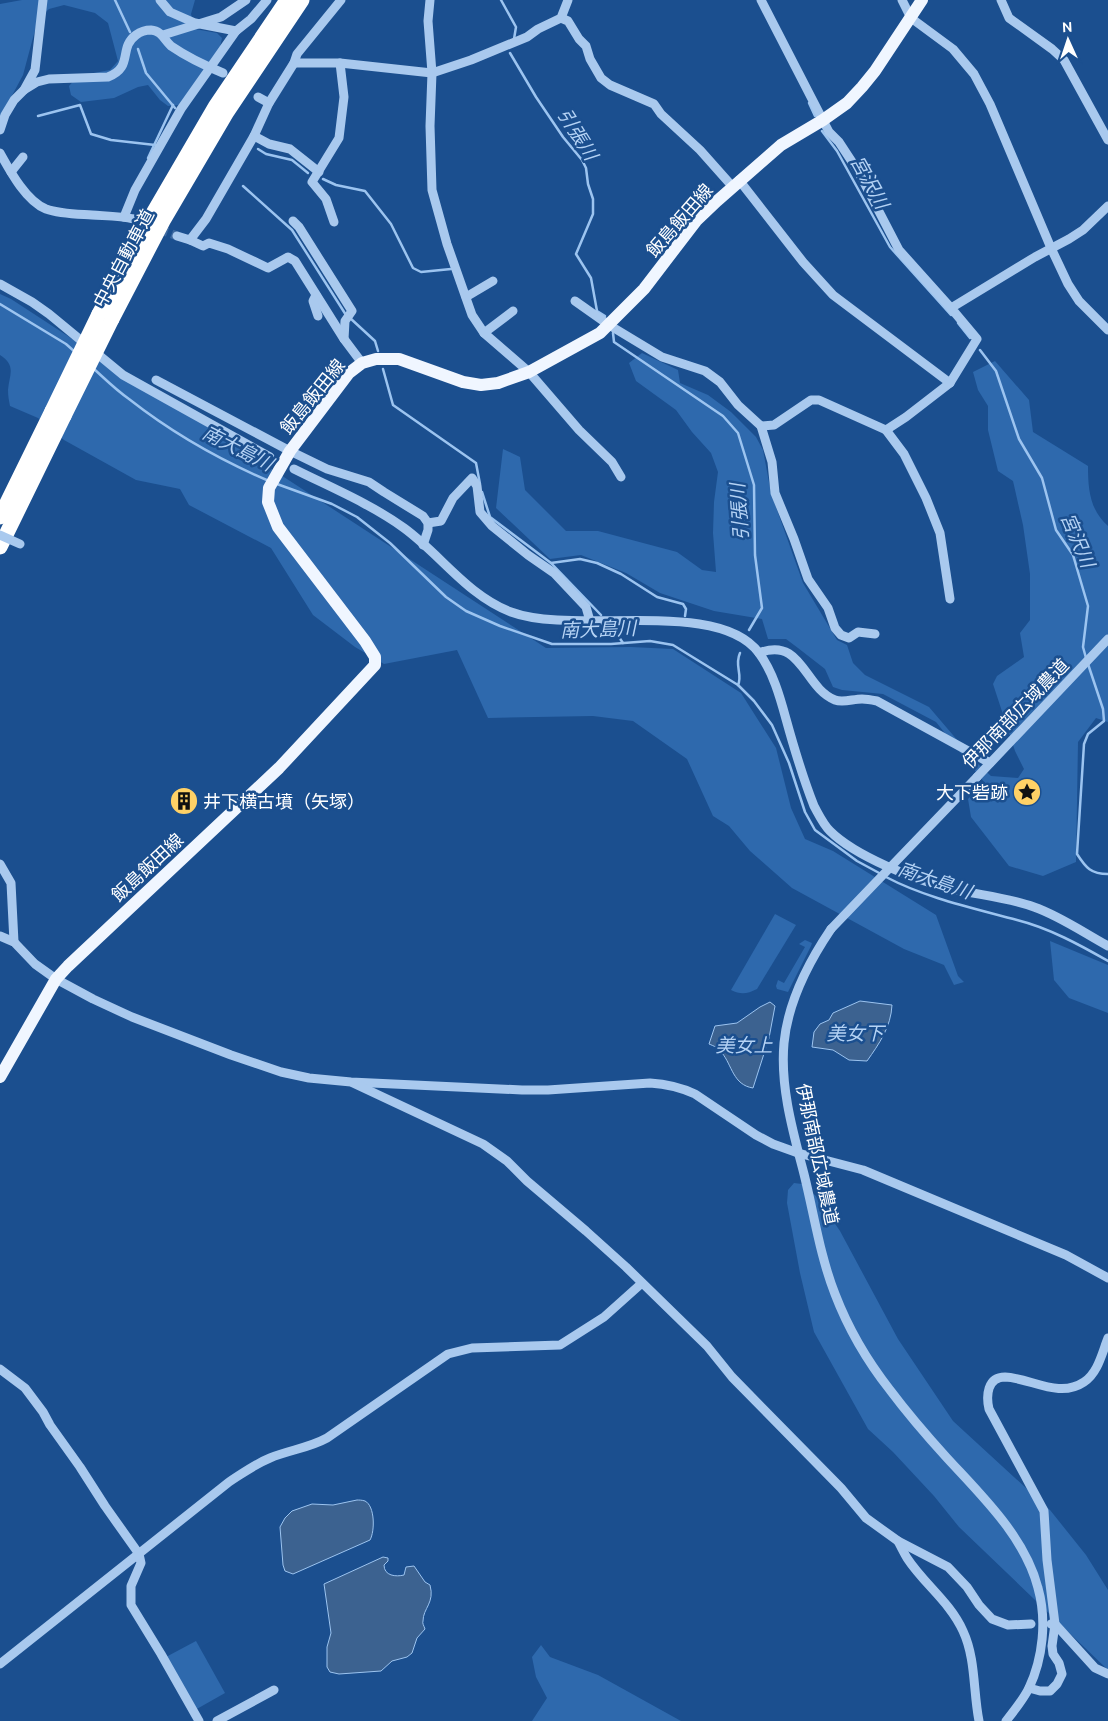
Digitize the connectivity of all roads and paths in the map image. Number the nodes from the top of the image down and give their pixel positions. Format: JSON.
{"nodes":[{"id":1,"x":43,"y":0,"type":"edge"},
{"id":2,"x":160,"y":0,"type":"edge"},
{"id":3,"x":246,"y":0,"type":"edge"},
{"id":4,"x":267,"y":0,"type":"edge"},
{"id":5,"x":287,"y":0,"type":"edge"},
{"id":6,"x":302,"y":0,"type":"edge"},
{"id":7,"x":341,"y":0,"type":"edge"},
{"id":8,"x":430,"y":0,"type":"edge"},
{"id":9,"x":568,"y":0,"type":"edge"},
{"id":10,"x":761,"y":0,"type":"edge"},
{"id":11,"x":902,"y":0,"type":"edge"},
{"id":12,"x":922,"y":0,"type":"edge"},
{"id":13,"x":1001,"y":0,"type":"edge"},
{"id":14,"x":560,"y":18,"type":"junction"},
{"id":15,"x":911,"y":18,"type":"junction"},
{"id":16,"x":197,"y":24,"type":"junction"},
{"id":17,"x":236,"y":31,"type":"junction"},
{"id":18,"x":163,"y":35,"type":"junction"},
{"id":19,"x":294,"y":63,"type":"junction"},
{"id":20,"x":340,"y":64,"type":"junction"},
{"id":21,"x":211,"y":68,"type":"junction"},
{"id":22,"x":432,"y":72,"type":"junction"},
{"id":23,"x":223,"y":73,"type":"dead end"},
{"id":24,"x":24,"y":90,"type":"junction"},
{"id":25,"x":258,"y":97,"type":"dead end"},
{"id":26,"x":269,"y":103,"type":"junction"},
{"id":27,"x":823,"y":120,"type":"junction"},
{"id":28,"x":0,"y":130,"type":"edge"},
{"id":29,"x":254,"y":136,"type":"junction"},
{"id":30,"x":1108,"y":140,"type":"edge"},
{"id":31,"x":0,"y":153,"type":"edge"},
{"id":32,"x":23,"y":157,"type":"dead end"},
{"id":33,"x":319,"y":172,"type":"junction"},
{"id":34,"x":10,"y":176,"type":"junction"},
{"id":35,"x":736,"y":183,"type":"junction"},
{"id":36,"x":1108,"y":206,"type":"edge"},
{"id":37,"x":293,"y":221,"type":"dead end"},
{"id":38,"x":334,"y":222,"type":"dead end"},
{"id":39,"x":177,"y":236,"type":"tunnel mouth"},
{"id":40,"x":190,"y":240,"type":"junction"},
{"id":41,"x":1051,"y":248,"type":"junction"},
{"id":42,"x":493,"y":281,"type":"dead end"},
{"id":43,"x":0,"y":284,"type":"edge"},
{"id":44,"x":316,"y":295,"type":"junction"},
{"id":45,"x":466,"y":297,"type":"junction"},
{"id":46,"x":575,"y":301,"type":"dead end"},
{"id":47,"x":951,"y":308,"type":"junction"},
{"id":48,"x":513,"y":311,"type":"dead end"},
{"id":49,"x":318,"y":316,"type":"dead end"},
{"id":50,"x":106,"y":317,"type":"junction"},
{"id":51,"x":609,"y":325,"type":"junction"},
{"id":52,"x":1108,"y":330,"type":"edge"},
{"id":53,"x":484,"y":333,"type":"junction"},
{"id":54,"x":344,"y":339,"type":"junction"},
{"id":55,"x":362,"y":363,"type":"junction"},
{"id":56,"x":529,"y":372,"type":"junction"},
{"id":57,"x":156,"y":380,"type":"dead end"},
{"id":58,"x":950,"y":383,"type":"junction"},
{"id":59,"x":58,"y":414,"type":"junction"},
{"id":60,"x":760,"y":426,"type":"junction"},
{"id":61,"x":886,"y":430,"type":"junction"},
{"id":62,"x":290,"y":451,"type":"junction"},
{"id":63,"x":270,"y":457,"type":"dead end"},
{"id":64,"x":294,"y":469,"type":"dead end"},
{"id":65,"x":621,"y":477,"type":"dead end"},
{"id":66,"x":0,"y":517,"type":"edge"},
{"id":67,"x":428,"y":522,"type":"junction"},
{"id":68,"x":0,"y":534,"type":"edge"},
{"id":69,"x":20,"y":544,"type":"dead end"},
{"id":70,"x":423,"y":545,"type":"junction"},
{"id":71,"x":0,"y":547,"type":"edge"},
{"id":72,"x":950,"y":599,"type":"dead end"},
{"id":73,"x":590,"y":621,"type":"junction"},
{"id":74,"x":875,"y":634,"type":"dead end"},
{"id":75,"x":1108,"y":638,"type":"edge"},
{"id":76,"x":759,"y":653,"type":"junction"},
{"id":77,"x":990,"y":762,"type":"junction"},
{"id":78,"x":0,"y":864,"type":"edge"},
{"id":79,"x":0,"y":936,"type":"edge"},
{"id":80,"x":14,"y":942,"type":"junction"},
{"id":81,"x":1108,"y":946,"type":"edge"},
{"id":82,"x":56,"y":980,"type":"junction"},
{"id":83,"x":0,"y":1076,"type":"edge"},
{"id":84,"x":351,"y":1082,"type":"junction"},
{"id":85,"x":798,"y":1153,"type":"junction"},
{"id":86,"x":1108,"y":1278,"type":"edge"},
{"id":87,"x":642,"y":1283,"type":"junction"},
{"id":88,"x":1108,"y":1338,"type":"edge"},
{"id":89,"x":0,"y":1369,"type":"edge"},
{"id":90,"x":898,"y":1541,"type":"junction"},
{"id":91,"x":139,"y":1554,"type":"junction"},
{"id":92,"x":1031,"y":1624,"type":"dead end"},
{"id":93,"x":1052,"y":1624,"type":"junction"},
{"id":94,"x":0,"y":1664,"type":"edge"},
{"id":95,"x":1108,"y":1674,"type":"edge"},
{"id":96,"x":1029,"y":1688,"type":"junction"},
{"id":97,"x":274,"y":1690,"type":"dead end"},
{"id":98,"x":199,"y":1721,"type":"edge"},
{"id":99,"x":217,"y":1721,"type":"edge"},
{"id":100,"x":979,"y":1721,"type":"edge"},
{"id":101,"x":1006,"y":1721,"type":"edge"}],
"edges":[{"from":1,"to":24,"type":"street"},
{"from":2,"to":16,"type":"street"},
{"from":3,"to":16,"type":"street"},
{"from":4,"to":17,"type":"street"},
{"from":5,"to":50,"type":"highway","name":"中央自動車道"},
{"from":6,"to":50,"type":"highway","name":"中央自動車道"},
{"from":7,"to":19,"type":"street"},
{"from":8,"to":22,"type":"street"},
{"from":9,"to":14,"type":"street"},
{"from":10,"to":27,"type":"street"},
{"from":11,"to":15,"type":"street"},
{"from":12,"to":15,"type":"main road","name":"飯島飯田線"},
{"from":13,"to":30,"type":"street"},
{"from":14,"to":22,"type":"street"},
{"from":14,"to":35,"type":"street"},
{"from":15,"to":27,"type":"main road","name":"飯島飯田線"},
{"from":15,"to":41,"type":"street"},
{"from":16,"to":17,"type":"street"},
{"from":16,"to":18,"type":"street"},
{"from":17,"to":21,"type":"street"},
{"from":18,"to":21,"type":"street"},
{"from":18,"to":24,"type":"street"},
{"from":19,"to":20,"type":"street"},
{"from":19,"to":26,"type":"street"},
{"from":20,"to":22,"type":"street"},
{"from":20,"to":33,"type":"street"},
{"from":21,"to":23,"type":"street"},
{"from":21,"to":34,"type":"street"},
{"from":22,"to":45,"type":"street"},
{"from":24,"to":28,"type":"street"},
{"from":25,"to":26,"type":"street"},
{"from":26,"to":29,"type":"street"},
{"from":27,"to":35,"type":"main road","name":"飯島飯田線"},
{"from":27,"to":47,"type":"street"},
{"from":29,"to":33,"type":"street"},
{"from":29,"to":40,"type":"street"},
{"from":31,"to":34,"type":"street"},
{"from":32,"to":34,"type":"street"},
{"from":33,"to":38,"type":"street"},
{"from":35,"to":51,"type":"main road","name":"飯島飯田線"},
{"from":35,"to":58,"type":"street"},
{"from":36,"to":41,"type":"street"},
{"from":37,"to":54,"type":"street"},
{"from":39,"to":40,"type":"street"},
{"from":40,"to":44,"type":"street"},
{"from":41,"to":47,"type":"street"},
{"from":41,"to":52,"type":"street"},
{"from":42,"to":45,"type":"street"},
{"from":43,"to":63,"type":"street"},
{"from":44,"to":49,"type":"street"},
{"from":44,"to":54,"type":"street"},
{"from":45,"to":53,"type":"street"},
{"from":46,"to":51,"type":"street"},
{"from":47,"to":58,"type":"street"},
{"from":48,"to":53,"type":"street"},
{"from":50,"to":59,"type":"highway","name":"中央自動車道","bridge":true},
{"from":51,"to":56,"type":"main road","name":"飯島飯田線"},
{"from":51,"to":60,"type":"street"},
{"from":53,"to":56,"type":"street"},
{"from":54,"to":55,"type":"street"},
{"from":55,"to":56,"type":"main road","name":"飯島飯田線"},
{"from":55,"to":62,"type":"main road","name":"飯島飯田線"},
{"from":56,"to":65,"type":"street"},
{"from":57,"to":62,"type":"street"},
{"from":58,"to":61,"type":"street"},
{"from":59,"to":66,"type":"highway","name":"中央自動車道"},
{"from":59,"to":71,"type":"highway","name":"中央自動車道"},
{"from":60,"to":61,"type":"street"},
{"from":60,"to":74,"type":"street"},
{"from":61,"to":72,"type":"street"},
{"from":62,"to":67,"type":"street"},
{"from":62,"to":82,"type":"main road","name":"飯島飯田線"},
{"from":64,"to":70,"type":"street"},
{"from":67,"to":70,"type":"street"},
{"from":67,"to":73,"type":"street"},
{"from":68,"to":69,"type":"street","bridge":true},
{"from":70,"to":73,"type":"street"},
{"from":73,"to":76,"type":"street"},
{"from":75,"to":77,"type":"street","name":"伊那南部広域農道"},
{"from":76,"to":77,"type":"street"},
{"from":76,"to":81,"type":"street"},
{"from":77,"to":85,"type":"street","name":"伊那南部広域農道","bridge":true},
{"from":78,"to":80,"type":"street"},
{"from":79,"to":80,"type":"street"},
{"from":80,"to":82,"type":"street"},
{"from":82,"to":83,"type":"main road","name":"飯島飯田線"},
{"from":82,"to":84,"type":"street"},
{"from":84,"to":85,"type":"street"},
{"from":84,"to":87,"type":"street"},
{"from":85,"to":86,"type":"street"},
{"from":85,"to":96,"type":"street","name":"伊那南部広域農道"},
{"from":87,"to":90,"type":"street"},
{"from":87,"to":91,"type":"street"},
{"from":88,"to":93,"type":"street"},
{"from":89,"to":91,"type":"street"},
{"from":90,"to":92,"type":"street"},
{"from":90,"to":100,"type":"street"},
{"from":91,"to":94,"type":"street"},
{"from":91,"to":98,"type":"street"},
{"from":93,"to":95,"type":"street"},
{"from":93,"to":96,"type":"street"},
{"from":96,"to":101,"type":"street","name":"伊那南部広域農道"},
{"from":97,"to":99,"type":"street"}]}
